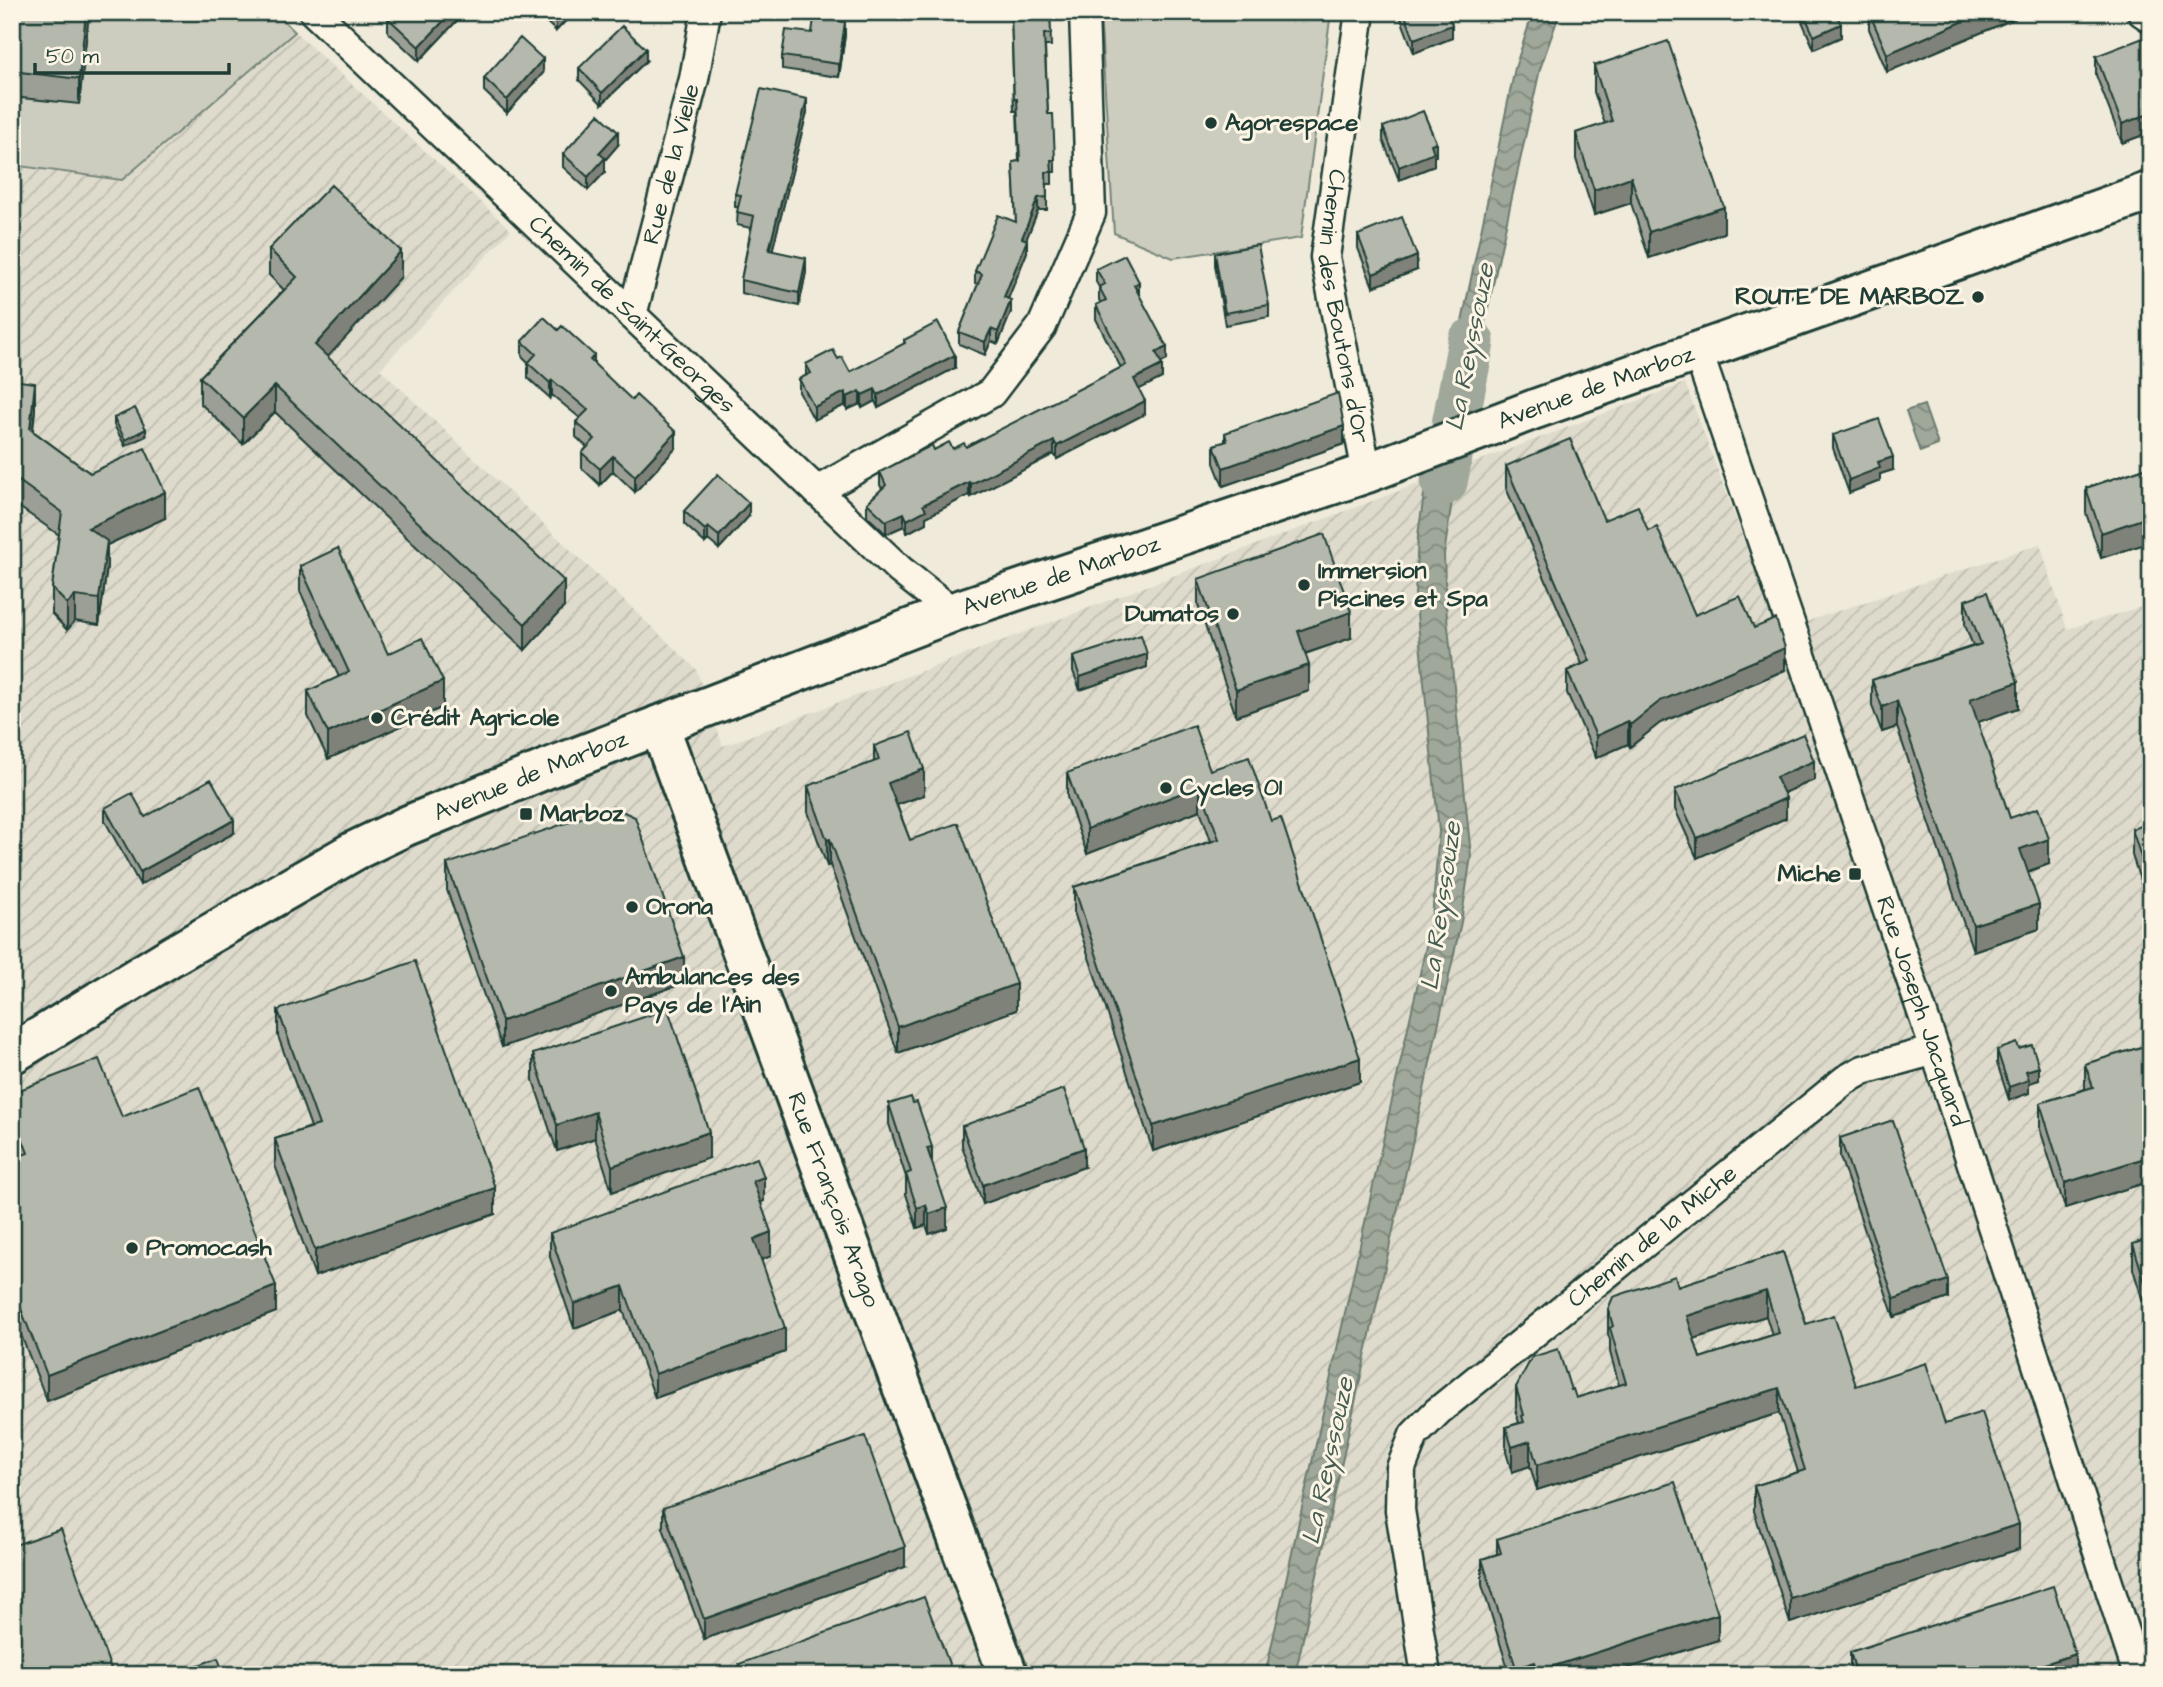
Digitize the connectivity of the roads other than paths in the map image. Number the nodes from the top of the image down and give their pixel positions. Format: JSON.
{"nodes":[{"id":1,"x":314,"y":12,"type":"edge"},
{"id":2,"x":706,"y":12,"type":"edge"},
{"id":3,"x":1084,"y":12,"type":"edge"},
{"id":4,"x":1360,"y":12,"type":"edge"},
{"id":5,"x":2142,"y":12,"type":"edge"},
{"id":6,"x":2151,"y":18,"type":"edge"},
{"id":7,"x":2151,"y":191,"type":"edge"},
{"id":8,"x":632,"y":315,"type":"junction"},
{"id":9,"x":1699,"y":352,"type":"junction"},
{"id":10,"x":1367,"y":473,"type":"junction"},
{"id":11,"x":817,"y":492,"type":"junction"},
{"id":12,"x":953,"y":612,"type":"junction"},
{"id":13,"x":659,"y":725,"type":"junction"},
{"id":14,"x":1935,"y":1049,"type":"junction"},
{"id":15,"x":12,"y":1054,"type":"edge"},
{"id":16,"x":1008,"y":1675,"type":"edge"},
{"id":17,"x":1426,"y":1675,"type":"edge"},
{"id":18,"x":2138,"y":1675,"type":"edge"}],
"edges":[{"from":1,"to":8,"type":"street","name":"Chemin de Saint-Georges"},
{"from":2,"to":8,"type":"street","name":"Rue de la Vielle"},
{"from":3,"to":11,"type":"street"},
{"from":4,"to":10,"type":"street","name":"Chemin des Boutons d'Or"},
{"from":5,"to":6,"type":"street"},
{"from":7,"to":9,"type":"main road","name":"Avenue de Marboz"},
{"from":8,"to":11,"type":"street","name":"Chemin de Saint-Georges"},
{"from":9,"to":10,"type":"main road","name":"Avenue de Marboz"},
{"from":9,"to":14,"type":"street","name":"Rue Joseph Jacquard"},
{"from":10,"to":12,"type":"main road","name":"Avenue de Marboz"},
{"from":11,"to":12,"type":"street","name":"Chemin de Saint-Georges"},
{"from":12,"to":13,"type":"main road","name":"Avenue de Marboz"},
{"from":13,"to":15,"type":"main road","name":"Avenue de Marboz"},
{"from":13,"to":16,"type":"main road","name":"Rue François Arago"},
{"from":14,"to":17,"type":"street","name":"Chemin de la Miche"},
{"from":14,"to":18,"type":"street","name":"Rue Joseph Jacquard"}]}
